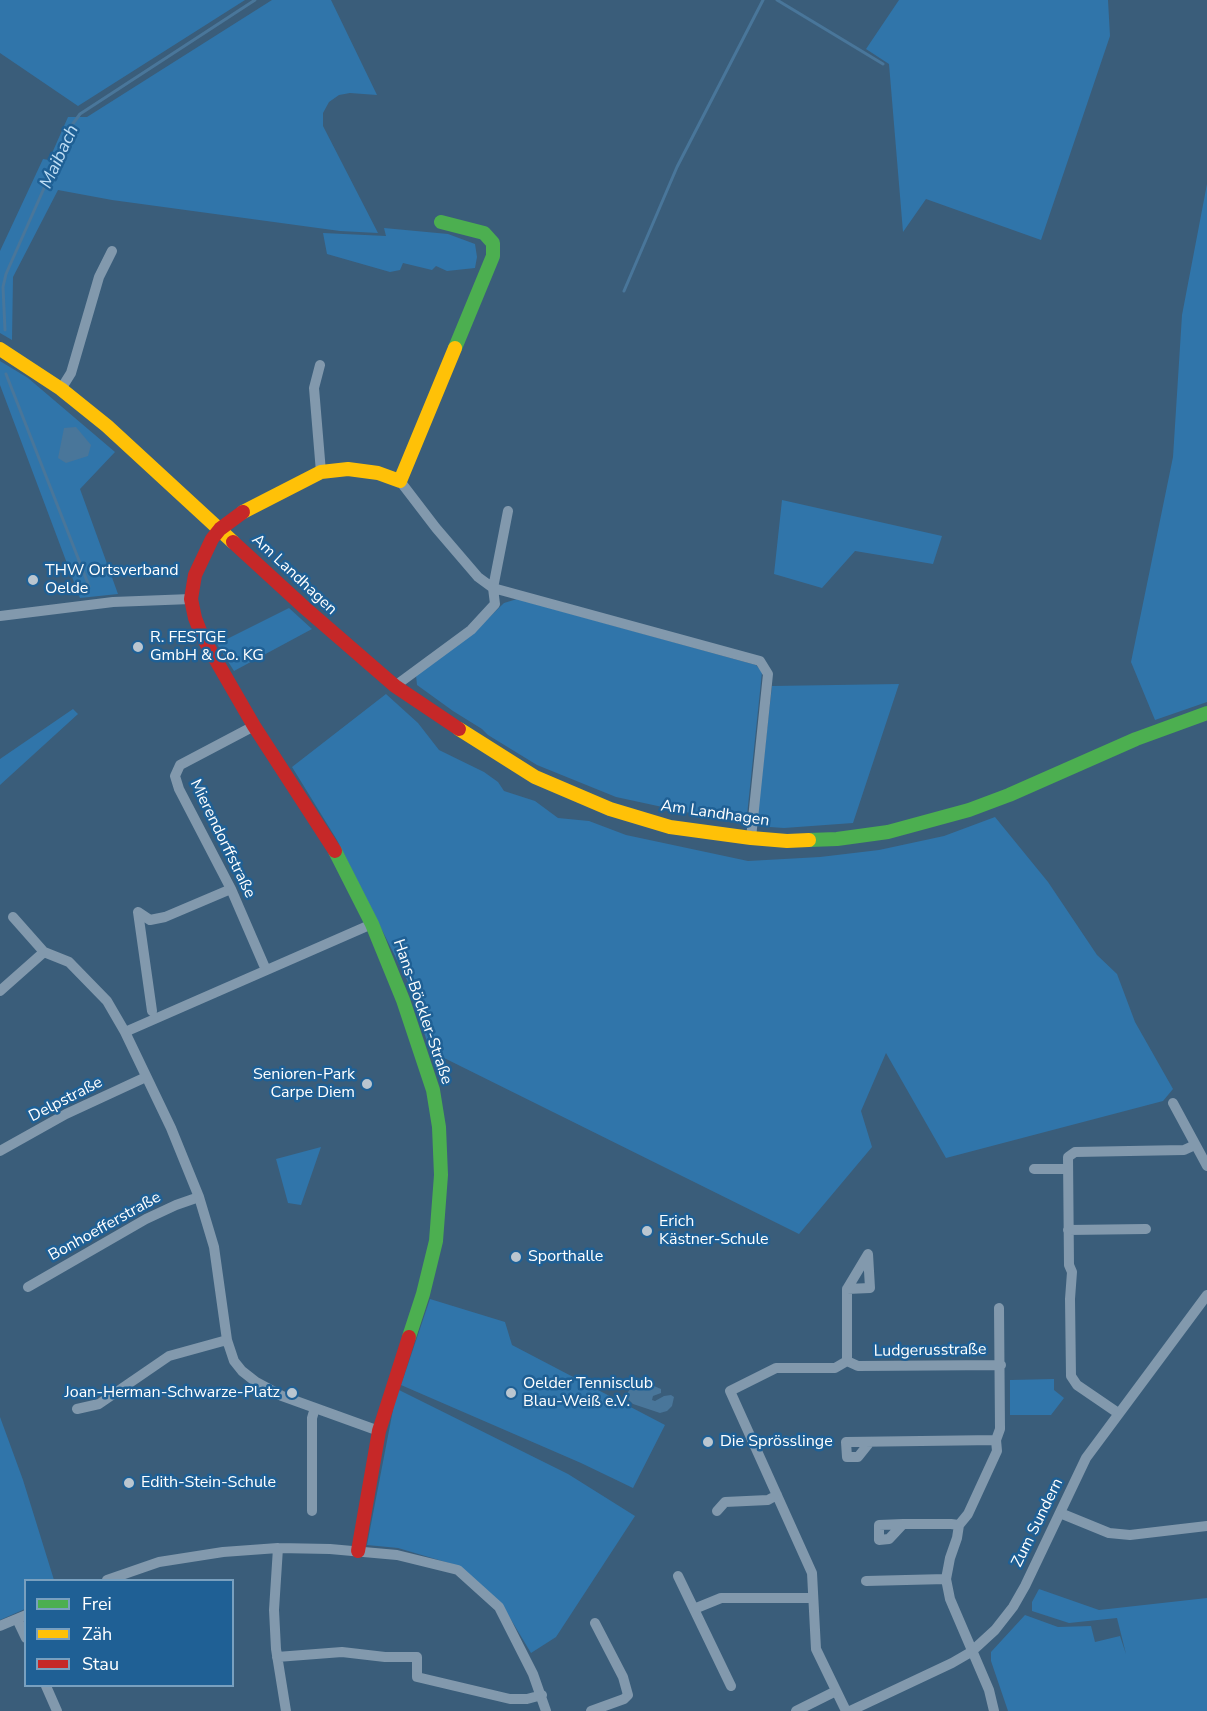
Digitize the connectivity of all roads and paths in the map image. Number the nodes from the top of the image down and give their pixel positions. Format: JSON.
{"nodes":[{"id":1,"x":441,"y":222,"type":"dead end"},
{"id":2,"x":112,"y":251,"type":"dead end"},
{"id":3,"x":0,"y":349,"type":"edge"},
{"id":4,"x":320,"y":365,"type":"dead end"},
{"id":5,"x":61,"y":389,"type":"junction"},
{"id":6,"x":321,"y":472,"type":"junction"},
{"id":7,"x":400,"y":481,"type":"junction"},
{"id":8,"x":508,"y":511,"type":"dead end"},
{"id":9,"x":220,"y":529,"type":"junction"},
{"id":10,"x":493,"y":588,"type":"junction"},
{"id":11,"x":191,"y":599,"type":"junction"},
{"id":12,"x":0,"y":616,"type":"edge"},
{"id":13,"x":395,"y":686,"type":"junction"},
{"id":14,"x":1207,"y":713,"type":"edge"},
{"id":15,"x":255,"y":726,"type":"junction"},
{"id":16,"x":751,"y":838,"type":"junction"},
{"id":17,"x":231,"y":889,"type":"junction"},
{"id":18,"x":13,"y":917,"type":"dead end"},
{"id":19,"x":372,"y":924,"type":"junction"},
{"id":20,"x":44,"y":952,"type":"junction"},
{"id":21,"x":266,"y":970,"type":"junction"},
{"id":22,"x":0,"y":990,"type":"edge"},
{"id":23,"x":152,"y":1011,"type":"dead end"},
{"id":24,"x":125,"y":1032,"type":"junction"},
{"id":25,"x":146,"y":1077,"type":"junction"},
{"id":26,"x":1173,"y":1103,"type":"dead end"},
{"id":27,"x":1195,"y":1145,"type":"junction"},
{"id":28,"x":0,"y":1151,"type":"edge"},
{"id":29,"x":1207,"y":1166,"type":"edge"},
{"id":30,"x":1034,"y":1169,"type":"dead end"},
{"id":31,"x":1067,"y":1169,"type":"junction"},
{"id":32,"x":199,"y":1197,"type":"junction"},
{"id":33,"x":1146,"y":1229,"type":"dead end"},
{"id":34,"x":1068,"y":1230,"type":"junction"},
{"id":35,"x":28,"y":1287,"type":"dead end"},
{"id":36,"x":847,"y":1289,"type":"dead end"},
{"id":37,"x":1207,"y":1295,"type":"edge"},
{"id":38,"x":999,"y":1308,"type":"dead end"},
{"id":39,"x":227,"y":1340,"type":"junction"},
{"id":40,"x":847,"y":1361,"type":"junction"},
{"id":41,"x":1000,"y":1365,"type":"junction"},
{"id":42,"x":315,"y":1408,"type":"junction"},
{"id":43,"x":77,"y":1409,"type":"dead end"},
{"id":44,"x":1118,"y":1413,"type":"junction"},
{"id":45,"x":379,"y":1431,"type":"junction"},
{"id":46,"x":996,"y":1440,"type":"junction"},
{"id":47,"x":870,"y":1442,"type":"dead end"},
{"id":48,"x":777,"y":1495,"type":"junction"},
{"id":49,"x":312,"y":1511,"type":"dead end"},
{"id":50,"x":717,"y":1511,"type":"dead end"},
{"id":51,"x":1060,"y":1513,"type":"junction"},
{"id":52,"x":903,"y":1524,"type":"dead end"},
{"id":53,"x":959,"y":1525,"type":"junction"},
{"id":54,"x":1207,"y":1526,"type":"edge"},
{"id":55,"x":278,"y":1548,"type":"junction"},
{"id":56,"x":358,"y":1551,"type":"junction"},
{"id":57,"x":678,"y":1576,"type":"dead end"},
{"id":58,"x":126,"y":1577,"type":"edge"},
{"id":59,"x":946,"y":1580,"type":"junction"},
{"id":60,"x":866,"y":1581,"type":"dead end"},
{"id":61,"x":813,"y":1599,"type":"junction"},
{"id":62,"x":694,"y":1609,"type":"junction"},
{"id":63,"x":21,"y":1617,"type":"edge"},
{"id":64,"x":595,"y":1623,"type":"dead end"},
{"id":65,"x":0,"y":1626,"type":"edge"},
{"id":66,"x":971,"y":1652,"type":"junction"},
{"id":67,"x":277,"y":1658,"type":"junction"},
{"id":68,"x":731,"y":1686,"type":"dead end"},
{"id":69,"x":46,"y":1687,"type":"edge"},
{"id":70,"x":836,"y":1691,"type":"junction"},
{"id":71,"x":542,"y":1695,"type":"junction"},
{"id":72,"x":57,"y":1711,"type":"edge"},
{"id":73,"x":286,"y":1711,"type":"edge"},
{"id":74,"x":546,"y":1711,"type":"edge"},
{"id":75,"x":591,"y":1711,"type":"edge"},
{"id":76,"x":796,"y":1711,"type":"edge"},
{"id":77,"x":848,"y":1711,"type":"edge"},
{"id":78,"x":994,"y":1711,"type":"edge"}],
"edges":[{"from":1,"to":7,"type":"street"},
{"from":2,"to":5,"type":"street"},
{"from":3,"to":5,"type":"street","name":"Am Landhagen"},
{"from":4,"to":6,"type":"street"},
{"from":5,"to":9,"type":"street","name":"Am Landhagen"},
{"from":6,"to":7,"type":"street"},
{"from":6,"to":9,"type":"street"},
{"from":7,"to":10,"type":"street"},
{"from":8,"to":10,"type":"street"},
{"from":9,"to":11,"type":"street","name":"Hans-Böckler-Straße"},
{"from":9,"to":13,"type":"street","name":"Am Landhagen"},
{"from":10,"to":13,"type":"street"},
{"from":10,"to":16,"type":"street"},
{"from":11,"to":12,"type":"street"},
{"from":11,"to":15,"type":"street","name":"Hans-Böckler-Straße"},
{"from":13,"to":16,"type":"street","name":"Am Landhagen"},
{"from":14,"to":16,"type":"street","name":"Am Landhagen"},
{"from":15,"to":17,"type":"street","name":"Mierendorffstraße"},
{"from":15,"to":19,"type":"street","name":"Hans-Böckler-Straße"},
{"from":17,"to":21,"type":"street","name":"Mierendorffstraße"},
{"from":17,"to":23,"type":"street"},
{"from":18,"to":20,"type":"street"},
{"from":19,"to":21,"type":"street"},
{"from":19,"to":45,"type":"street","name":"Hans-Böckler-Straße"},
{"from":20,"to":22,"type":"street"},
{"from":20,"to":24,"type":"street"},
{"from":21,"to":24,"type":"street"},
{"from":24,"to":25,"type":"street"},
{"from":25,"to":28,"type":"street","name":"Delpstraße"},
{"from":25,"to":32,"type":"street"},
{"from":26,"to":27,"type":"street"},
{"from":27,"to":29,"type":"street"},
{"from":27,"to":31,"type":"street"},
{"from":30,"to":31,"type":"street"},
{"from":31,"to":34,"type":"street"},
{"from":32,"to":35,"type":"street","name":"Bonhoefferstraße"},
{"from":32,"to":39,"type":"street"},
{"from":33,"to":34,"type":"street"},
{"from":34,"to":44,"type":"street"},
{"from":36,"to":40,"type":"street"},
{"from":37,"to":44,"type":"street","name":"Zum Sundern"},
{"from":38,"to":41,"type":"street"},
{"from":39,"to":42,"type":"street"},
{"from":39,"to":43,"type":"street"},
{"from":40,"to":41,"type":"street","name":"Ludgerusstraße"},
{"from":40,"to":48,"type":"street","name":"Ludgerusstraße"},
{"from":41,"to":46,"type":"street"},
{"from":42,"to":45,"type":"street"},
{"from":42,"to":49,"type":"street"},
{"from":44,"to":51,"type":"street","name":"Zum Sundern"},
{"from":45,"to":56,"type":"street","name":"Hans-Böckler-Straße"},
{"from":46,"to":47,"type":"street"},
{"from":46,"to":53,"type":"street"},
{"from":48,"to":50,"type":"street"},
{"from":48,"to":61,"type":"street","name":"Ludgerusstraße"},
{"from":51,"to":54,"type":"street"},
{"from":51,"to":66,"type":"street","name":"Zum Sundern"},
{"from":52,"to":53,"type":"street"},
{"from":53,"to":59,"type":"street"},
{"from":55,"to":56,"type":"street"},
{"from":55,"to":58,"type":"street"},
{"from":55,"to":67,"type":"street"},
{"from":56,"to":71,"type":"street"},
{"from":57,"to":62,"type":"street"},
{"from":59,"to":60,"type":"street"},
{"from":59,"to":66,"type":"street"},
{"from":61,"to":62,"type":"street"},
{"from":61,"to":70,"type":"street","name":"Ludgerusstraße"},
{"from":62,"to":68,"type":"street"},
{"from":63,"to":65,"type":"street"},
{"from":64,"to":75,"type":"street"},
{"from":66,"to":77,"type":"street","name":"Zum Sundern"},
{"from":66,"to":78,"type":"street"},
{"from":67,"to":71,"type":"street"},
{"from":67,"to":73,"type":"street"},
{"from":69,"to":72,"type":"street"},
{"from":70,"to":76,"type":"street"},
{"from":70,"to":77,"type":"street","name":"Ludgerusstraße"},
{"from":71,"to":74,"type":"street"}]}
